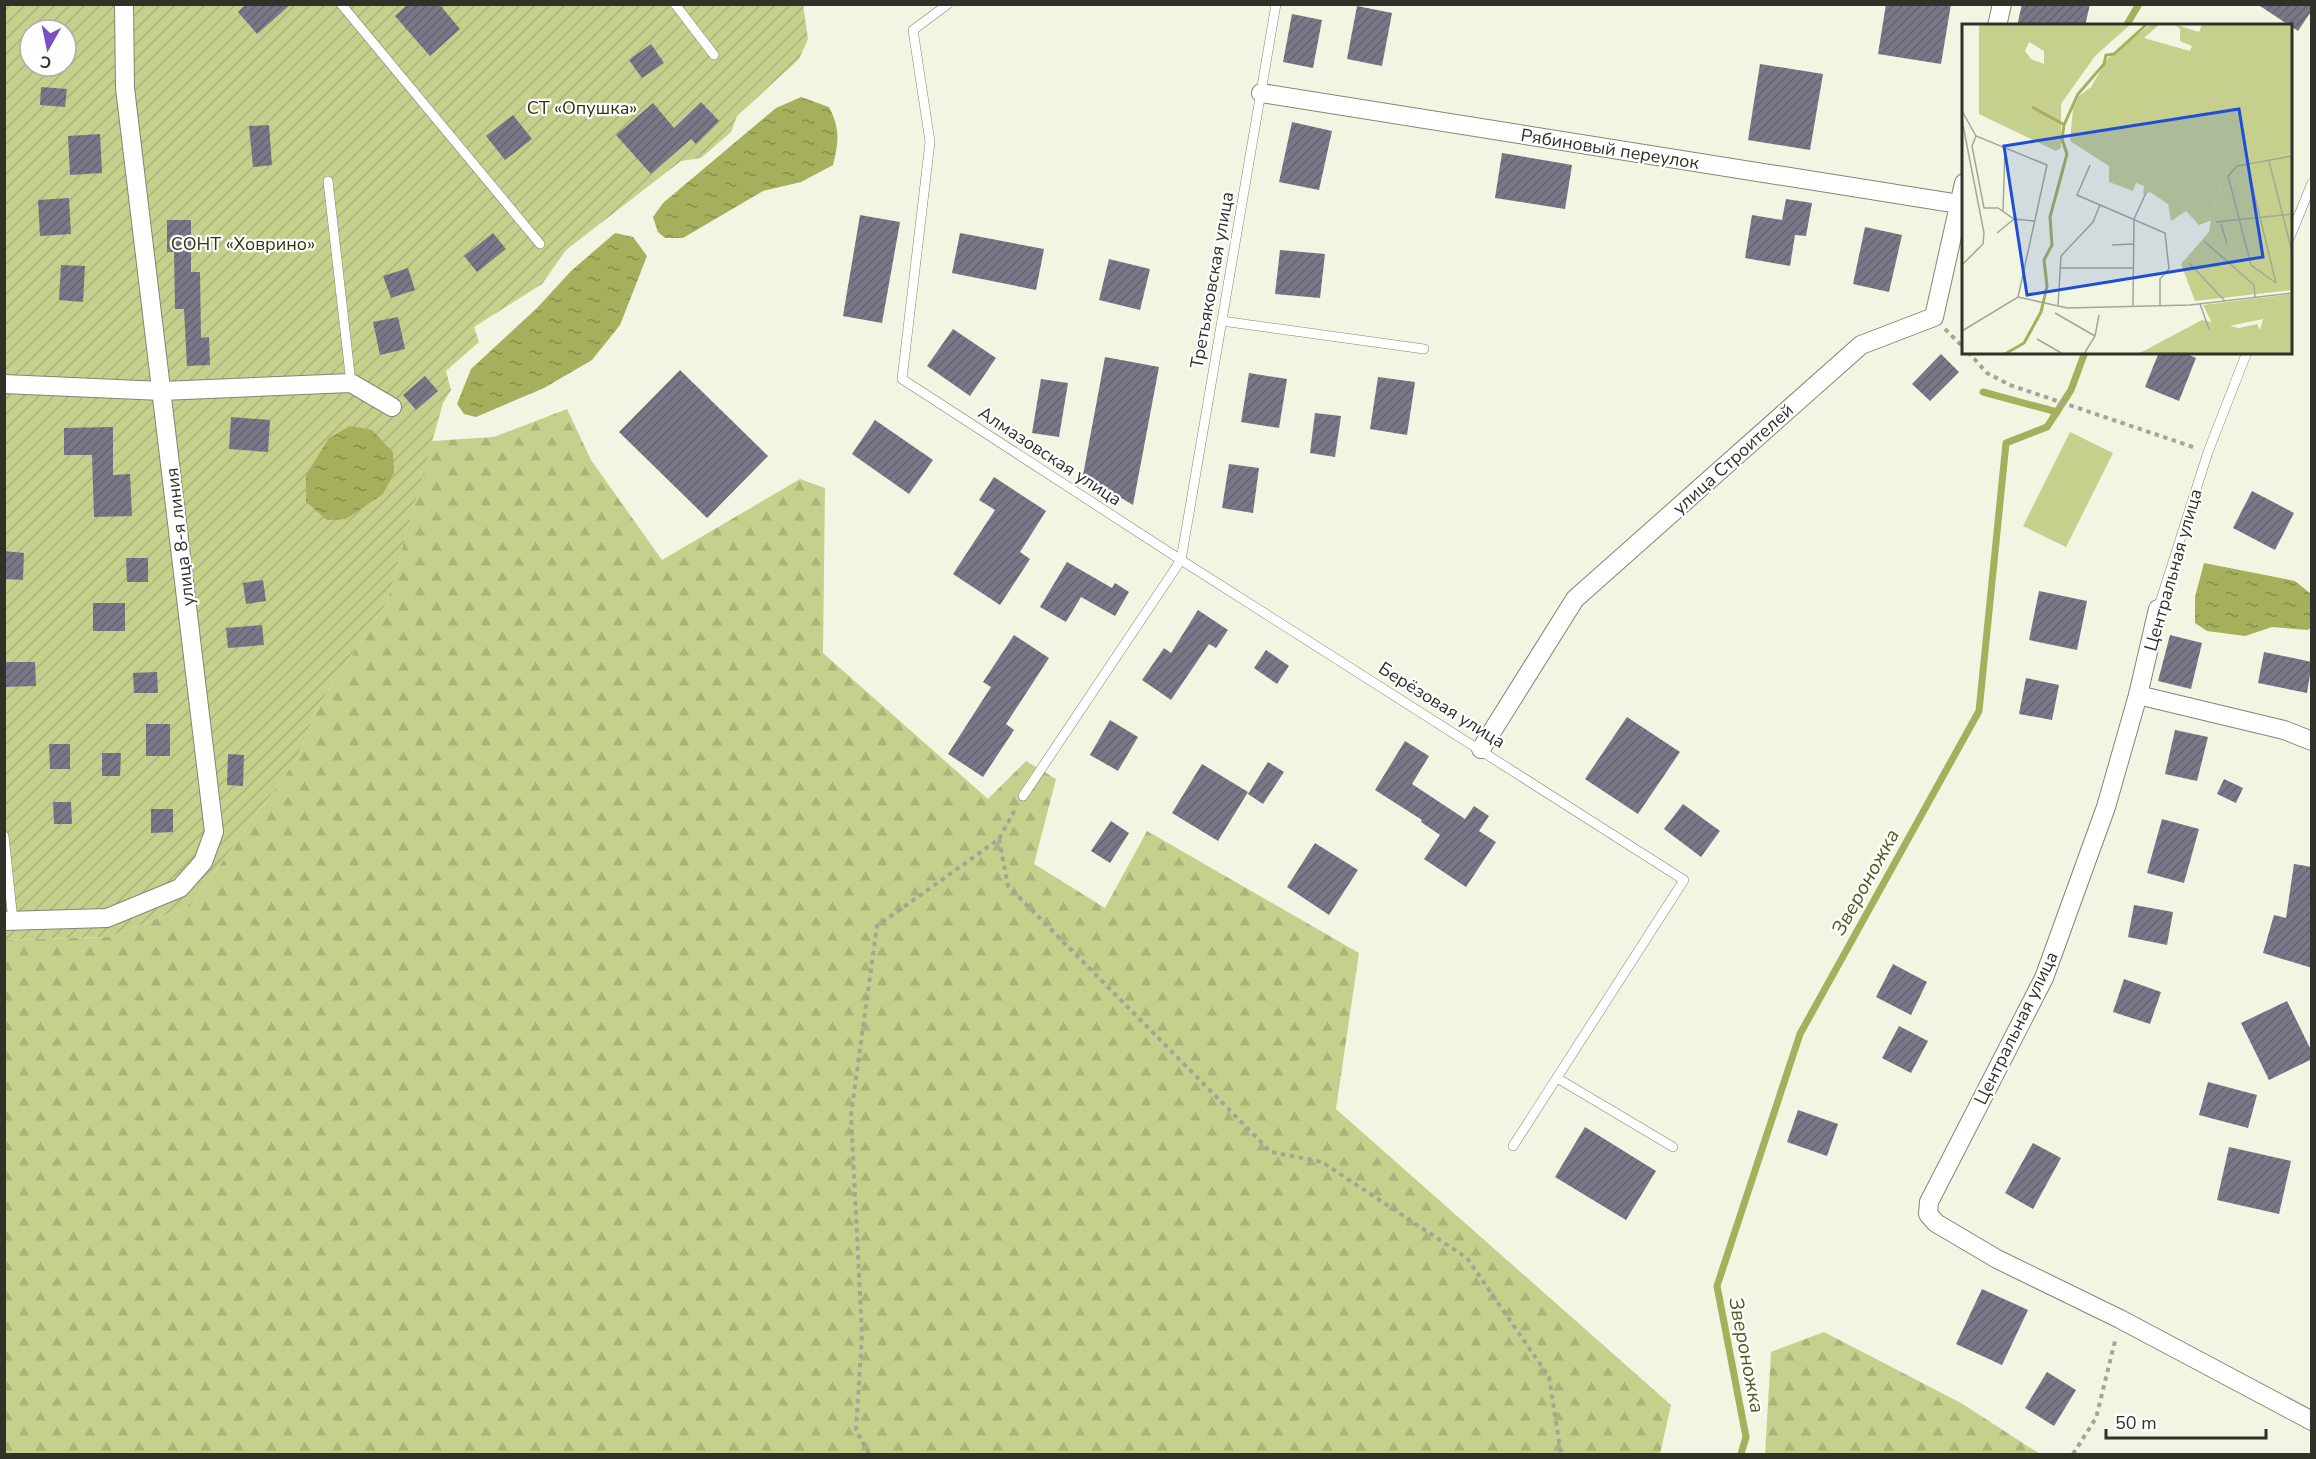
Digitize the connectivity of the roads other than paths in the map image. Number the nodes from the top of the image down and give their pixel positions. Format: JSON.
{"nodes":[{"id":1,"x":124,"y":4,"type":"edge"},
{"id":2,"x":341,"y":4,"type":"edge"},
{"id":3,"x":675,"y":4,"type":"edge"},
{"id":4,"x":948,"y":4,"type":"edge"},
{"id":5,"x":1276,"y":4,"type":"edge"},
{"id":6,"x":2002,"y":4,"type":"edge"},
{"id":7,"x":1997,"y":24,"type":"edge"},
{"id":8,"x":714,"y":55,"type":"dead end"},
{"id":9,"x":1261,"y":93,"type":"junction"},
{"id":10,"x":328,"y":181,"type":"dead end"},
{"id":11,"x":2312,"y":183,"type":"edge"},
{"id":12,"x":1962,"y":191,"type":"edge"},
{"id":13,"x":1959,"y":204,"type":"junction"},
{"id":14,"x":2292,"y":232,"type":"edge"},
{"id":15,"x":540,"y":244,"type":"dead end"},
{"id":16,"x":1222,"y":321,"type":"junction"},
{"id":17,"x":1424,"y":350,"type":"dead end"},
{"id":18,"x":2246,"y":354,"type":"edge"},
{"id":19,"x":351,"y":383,"type":"junction"},
{"id":20,"x":4,"y":384,"type":"edge"},
{"id":21,"x":162,"y":391,"type":"junction"},
{"id":22,"x":392,"y":407,"type":"dead end"},
{"id":23,"x":1181,"y":560,"type":"junction"},
{"id":24,"x":2158,"y":609,"type":"joint"},
{"id":25,"x":2138,"y":695,"type":"junction"},
{"id":26,"x":2312,"y":741,"type":"edge"},
{"id":27,"x":1481,"y":749,"type":"junction"},
{"id":28,"x":1023,"y":796,"type":"road end"},
{"id":29,"x":4,"y":836,"type":"edge"},
{"id":30,"x":9,"y":921,"type":"edge"},
{"id":31,"x":1557,"y":1078,"type":"junction"},
{"id":32,"x":1513,"y":1146,"type":"dead end"},
{"id":33,"x":1673,"y":1147,"type":"dead end"},
{"id":34,"x":2309,"y":1414,"type":"edge"}],
"edges":[{"from":1,"to":21,"type":"street","name":"улица 8-я линия"},
{"from":2,"to":15,"type":"lane"},
{"from":3,"to":8,"type":"lane"},
{"from":4,"to":23,"type":"lane","name":"Алмазовская улица"},
{"from":5,"to":9,"type":"lane","name":"Третьяковская улица"},
{"from":6,"to":7,"type":"street"},
{"from":9,"to":13,"type":"street","name":"Рябиновый переулок"},
{"from":9,"to":16,"type":"lane","name":"Третьяковская улица"},
{"from":10,"to":19,"type":"lane"},
{"from":11,"to":14,"type":"lane"},
{"from":12,"to":13,"type":"street","name":"улица Строителей"},
{"from":13,"to":27,"type":"street","name":"улица Строителей"},
{"from":16,"to":17,"type":"lane"},
{"from":16,"to":23,"type":"lane","name":"Третьяковская улица"},
{"from":18,"to":24,"type":"lane","name":"Центральная улица"},
{"from":19,"to":21,"type":"street"},
{"from":19,"to":22,"type":"street"},
{"from":20,"to":21,"type":"street"},
{"from":21,"to":30,"type":"street","name":"улица 8-я линия"},
{"from":23,"to":27,"type":"lane","name":"Берёзовая улица"},
{"from":23,"to":28,"type":"lane"},
{"from":24,"to":25,"type":"street","name":"Центральная улица"},
{"from":25,"to":26,"type":"street"},
{"from":25,"to":34,"type":"street","name":"Центральная улица"},
{"from":27,"to":31,"type":"lane","name":"Берёзовая улица"},
{"from":29,"to":30,"type":"lane"},
{"from":31,"to":32,"type":"lane"},
{"from":31,"to":33,"type":"lane"}]}
